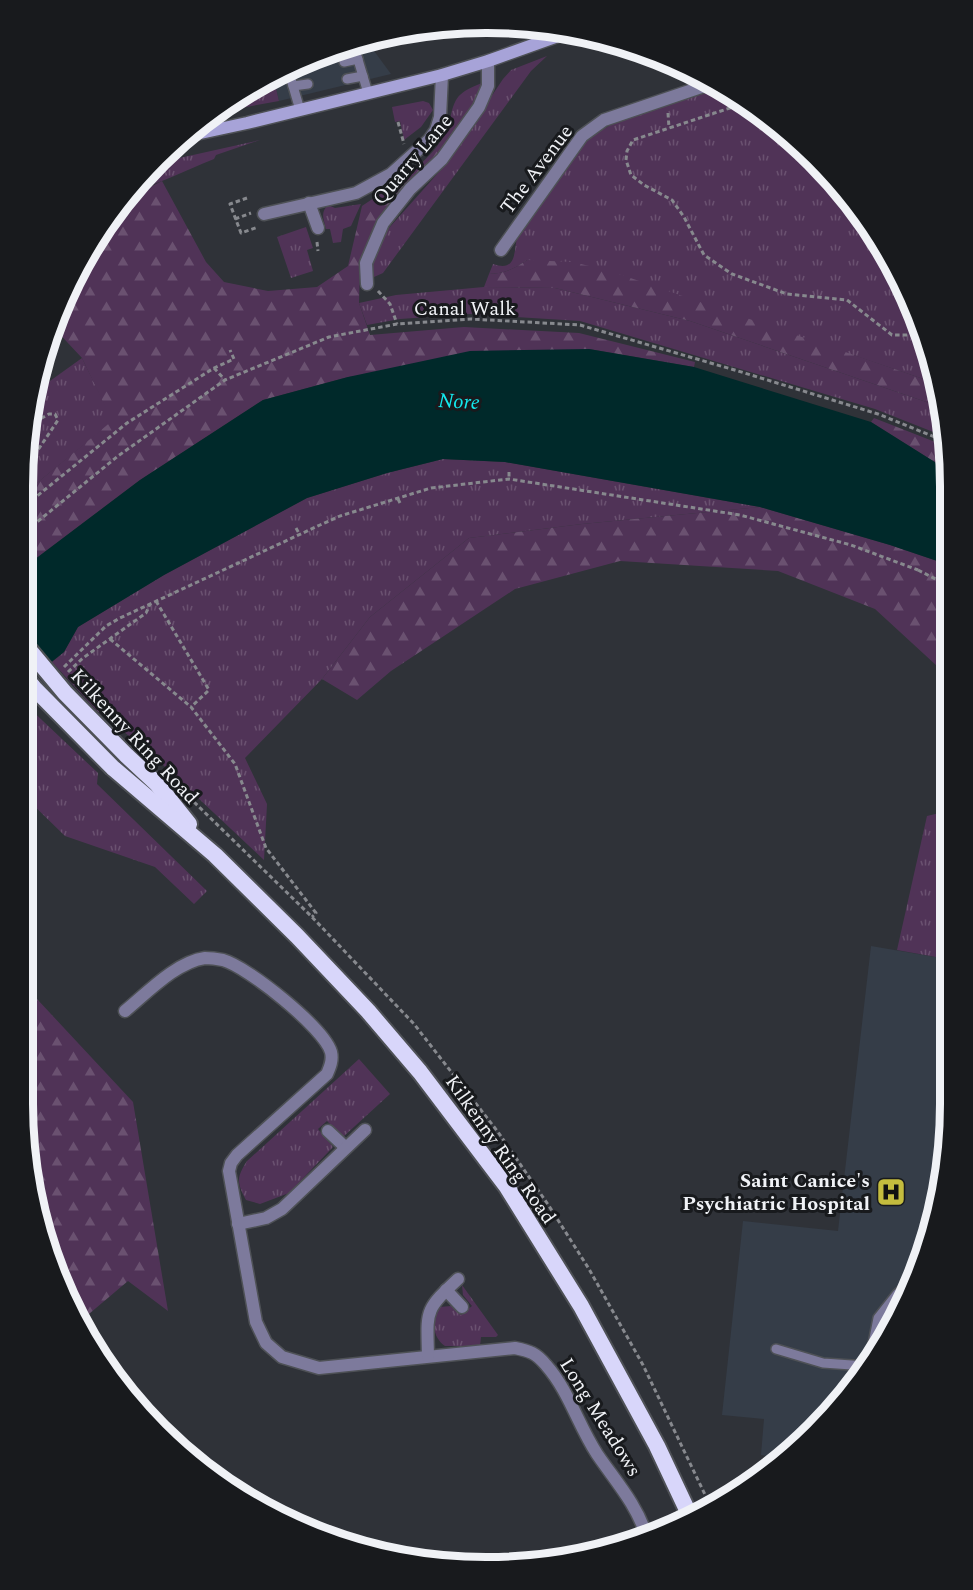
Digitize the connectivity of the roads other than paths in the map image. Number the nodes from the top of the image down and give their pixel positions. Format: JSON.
{"nodes":[{"id":1,"x":552,"y":38,"type":"edge"},
{"id":2,"x":356,"y":52,"type":"edge"},
{"id":3,"x":358,"y":59,"type":"junction"},
{"id":4,"x":488,"y":61,"type":"junction"},
{"id":5,"x":344,"y":62,"type":"dead end"},
{"id":6,"x":442,"y":75,"type":"junction"},
{"id":7,"x":363,"y":76,"type":"junction"},
{"id":8,"x":290,"y":78,"type":"edge"},
{"id":9,"x":347,"y":79,"type":"dead end"},
{"id":10,"x":308,"y":84,"type":"dead end"},
{"id":11,"x":293,"y":86,"type":"junction"},
{"id":12,"x":700,"y":87,"type":"edge"},
{"id":13,"x":368,"y":93,"type":"junction"},
{"id":14,"x":300,"y":110,"type":"junction"},
{"id":15,"x":204,"y":132,"type":"edge"},
{"id":16,"x":309,"y":203,"type":"junction"},
{"id":17,"x":259,"y":218,"type":"road end"},
{"id":18,"x":318,"y":228,"type":"dead end"},
{"id":19,"x":501,"y":250,"type":"dead end"},
{"id":20,"x":367,"y":284,"type":"dead end"},
{"id":21,"x":33,"y":655,"type":"edge"},
{"id":22,"x":33,"y":686,"type":"edge"},
{"id":23,"x":214,"y":855,"type":"junction"},
{"id":24,"x":125,"y":1011,"type":"dead end"},
{"id":25,"x":365,"y":1130,"type":"dead end"},
{"id":26,"x":328,"y":1131,"type":"dead end"},
{"id":27,"x":345,"y":1147,"type":"junction"},
{"id":28,"x":238,"y":1224,"type":"junction"},
{"id":29,"x":458,"y":1279,"type":"dead end"},
{"id":30,"x":446,"y":1290,"type":"junction"},
{"id":31,"x":898,"y":1293,"type":"edge"},
{"id":32,"x":462,"y":1307,"type":"dead end"},
{"id":33,"x":874,"y":1338,"type":"edge"},
{"id":34,"x":776,"y":1349,"type":"dead end"},
{"id":35,"x":428,"y":1356,"type":"junction"},
{"id":36,"x":857,"y":1365,"type":"edge"},
{"id":37,"x":687,"y":1510,"type":"edge"},
{"id":38,"x":644,"y":1528,"type":"edge"}],
"edges":[{"from":1,"to":4,"type":"main road"},
{"from":2,"to":3,"type":"lane"},
{"from":3,"to":5,"type":"lane"},
{"from":3,"to":7,"type":"lane"},
{"from":4,"to":6,"type":"main road"},
{"from":4,"to":20,"type":"street","name":"Quarry Lane"},
{"from":6,"to":13,"type":"main road"},
{"from":6,"to":16,"type":"street"},
{"from":7,"to":9,"type":"lane"},
{"from":7,"to":13,"type":"lane"},
{"from":8,"to":11,"type":"lane"},
{"from":10,"to":11,"type":"lane"},
{"from":11,"to":14,"type":"lane"},
{"from":12,"to":19,"type":"street","name":"The Avenue"},
{"from":13,"to":14,"type":"main road"},
{"from":14,"to":15,"type":"main road"},
{"from":16,"to":17,"type":"street"},
{"from":16,"to":18,"type":"street"},
{"from":21,"to":23,"type":"highway","name":"Kilkenny Ring Road","bridge":true},
{"from":22,"to":23,"type":"highway","name":"Kilkenny Ring Road","bridge":true},
{"from":23,"to":37,"type":"highway","name":"Kilkenny Ring Road"},
{"from":24,"to":28,"type":"street","name":"Long Meadows"},
{"from":25,"to":27,"type":"street"},
{"from":26,"to":27,"type":"street"},
{"from":27,"to":28,"type":"street"},
{"from":28,"to":35,"type":"street","name":"Long Meadows"},
{"from":29,"to":30,"type":"street"},
{"from":30,"to":32,"type":"street"},
{"from":30,"to":35,"type":"street"},
{"from":31,"to":33,"type":"lane"},
{"from":34,"to":36,"type":"lane"},
{"from":35,"to":38,"type":"street","name":"Long Meadows"}]}
